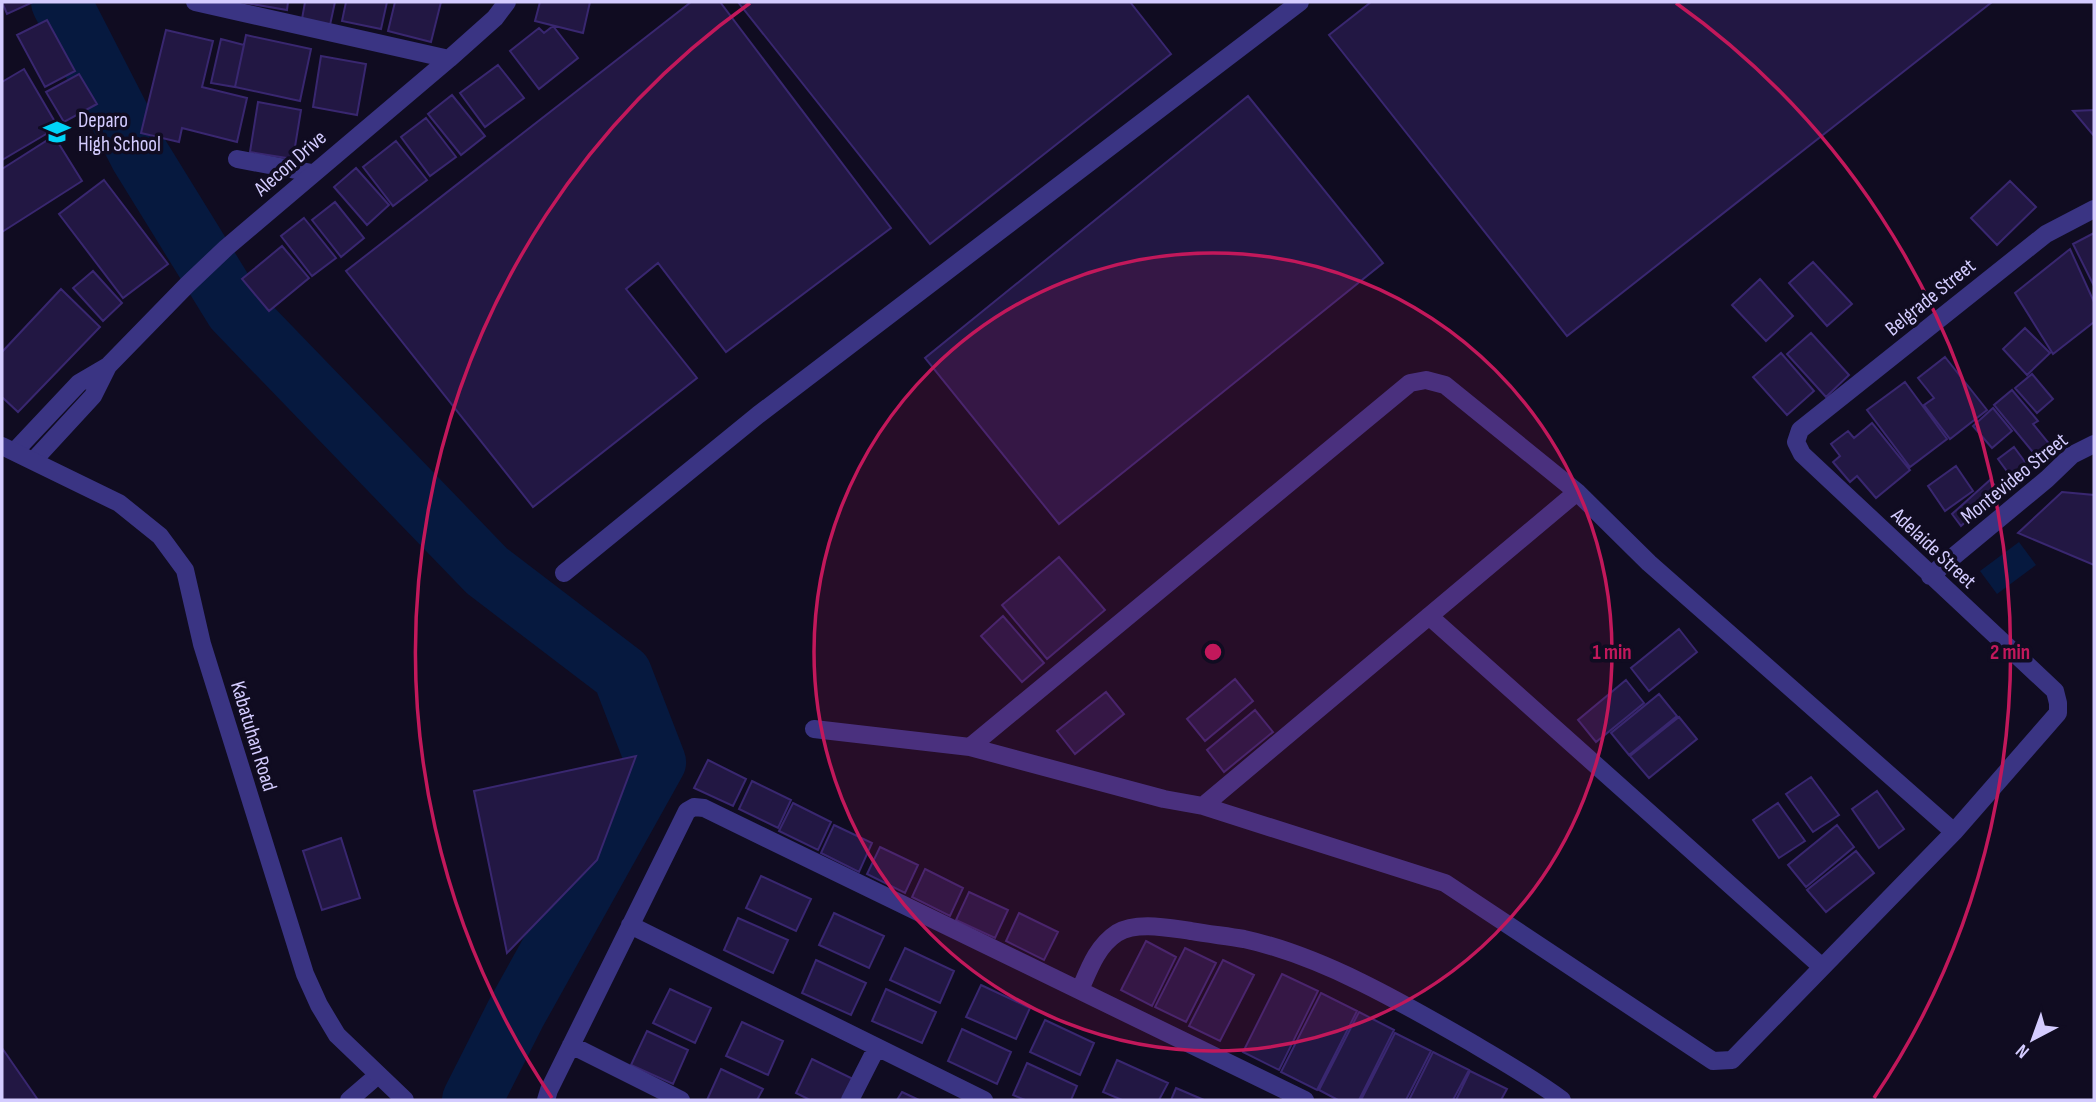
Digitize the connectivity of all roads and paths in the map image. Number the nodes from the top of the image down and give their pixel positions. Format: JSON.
{"nodes":[{"id":1,"x":195,"y":2,"type":"edge"},
{"id":2,"x":507,"y":2,"type":"edge"},
{"id":3,"x":1300,"y":2,"type":"edge"},
{"id":4,"x":449,"y":60,"type":"junction"},
{"id":5,"x":236,"y":159,"type":"dead end"},
{"id":6,"x":312,"y":173,"type":"junction"},
{"id":7,"x":2094,"y":209,"type":"edge"},
{"id":8,"x":108,"y":366,"type":"junction"},
{"id":9,"x":1800,"y":430,"type":"joint"},
{"id":10,"x":2094,"y":444,"type":"edge"},
{"id":11,"x":8,"y":448,"type":"edge"},
{"id":12,"x":34,"y":460,"type":"junction"},
{"id":13,"x":1577,"y":492,"type":"junction"},
{"id":14,"x":564,"y":573,"type":"dead end"},
{"id":15,"x":1930,"y":576,"type":"junction"},
{"id":16,"x":1429,"y":616,"type":"junction"},
{"id":17,"x":814,"y":729,"type":"dead end"},
{"id":18,"x":970,"y":747,"type":"junction"},
{"id":19,"x":1203,"y":806,"type":"junction"},
{"id":20,"x":1954,"y":832,"type":"junction"},
{"id":21,"x":630,"y":925,"type":"junction"},
{"id":22,"x":1822,"y":967,"type":"junction"},
{"id":23,"x":1080,"y":990,"type":"junction"},
{"id":24,"x":571,"y":1045,"type":"junction"},
{"id":25,"x":877,"y":1047,"type":"junction"},
{"id":26,"x":378,"y":1075,"type":"junction"},
{"id":27,"x":349,"y":1100,"type":"edge"},
{"id":28,"x":405,"y":1100,"type":"edge"},
{"id":29,"x":546,"y":1100,"type":"edge"},
{"id":30,"x":681,"y":1100,"type":"edge"},
{"id":31,"x":850,"y":1100,"type":"edge"},
{"id":32,"x":984,"y":1100,"type":"edge"},
{"id":33,"x":1305,"y":1100,"type":"edge"},
{"id":34,"x":1562,"y":1100,"type":"edge"}],
"edges":[{"from":1,"to":4,"type":"street"},
{"from":2,"to":4,"type":"street","name":"Alecon Drive"},
{"from":3,"to":14,"type":"street"},
{"from":4,"to":6,"type":"street","name":"Alecon Drive"},
{"from":5,"to":6,"type":"street"},
{"from":6,"to":8,"type":"street","name":"Alecon Drive"},
{"from":7,"to":9,"type":"street","name":"Belgrade Street"},
{"from":8,"to":11,"type":"street","name":"Alecon Drive"},
{"from":8,"to":12,"type":"street","name":"Alecon Drive"},
{"from":9,"to":15,"type":"street","name":"Adelaide Street"},
{"from":10,"to":15,"type":"street","name":"Montevideo Street"},
{"from":11,"to":12,"type":"street","name":"Kabatuhan Road"},
{"from":12,"to":26,"type":"street","name":"Kabatuhan Road"},
{"from":13,"to":16,"type":"street"},
{"from":13,"to":18,"type":"street"},
{"from":13,"to":20,"type":"street"},
{"from":15,"to":20,"type":"street","name":"Adelaide Street"},
{"from":16,"to":19,"type":"street"},
{"from":16,"to":22,"type":"street"},
{"from":17,"to":18,"type":"street"},
{"from":18,"to":19,"type":"street"},
{"from":19,"to":22,"type":"street"},
{"from":20,"to":22,"type":"street"},
{"from":21,"to":23,"type":"street"},
{"from":21,"to":24,"type":"street"},
{"from":21,"to":25,"type":"street"},
{"from":23,"to":33,"type":"street"},
{"from":23,"to":34,"type":"street"},
{"from":24,"to":29,"type":"street"},
{"from":24,"to":30,"type":"street"},
{"from":25,"to":31,"type":"street"},
{"from":25,"to":32,"type":"street"},
{"from":26,"to":27,"type":"street"},
{"from":26,"to":28,"type":"street","name":"Kabatuhan Road"}]}
